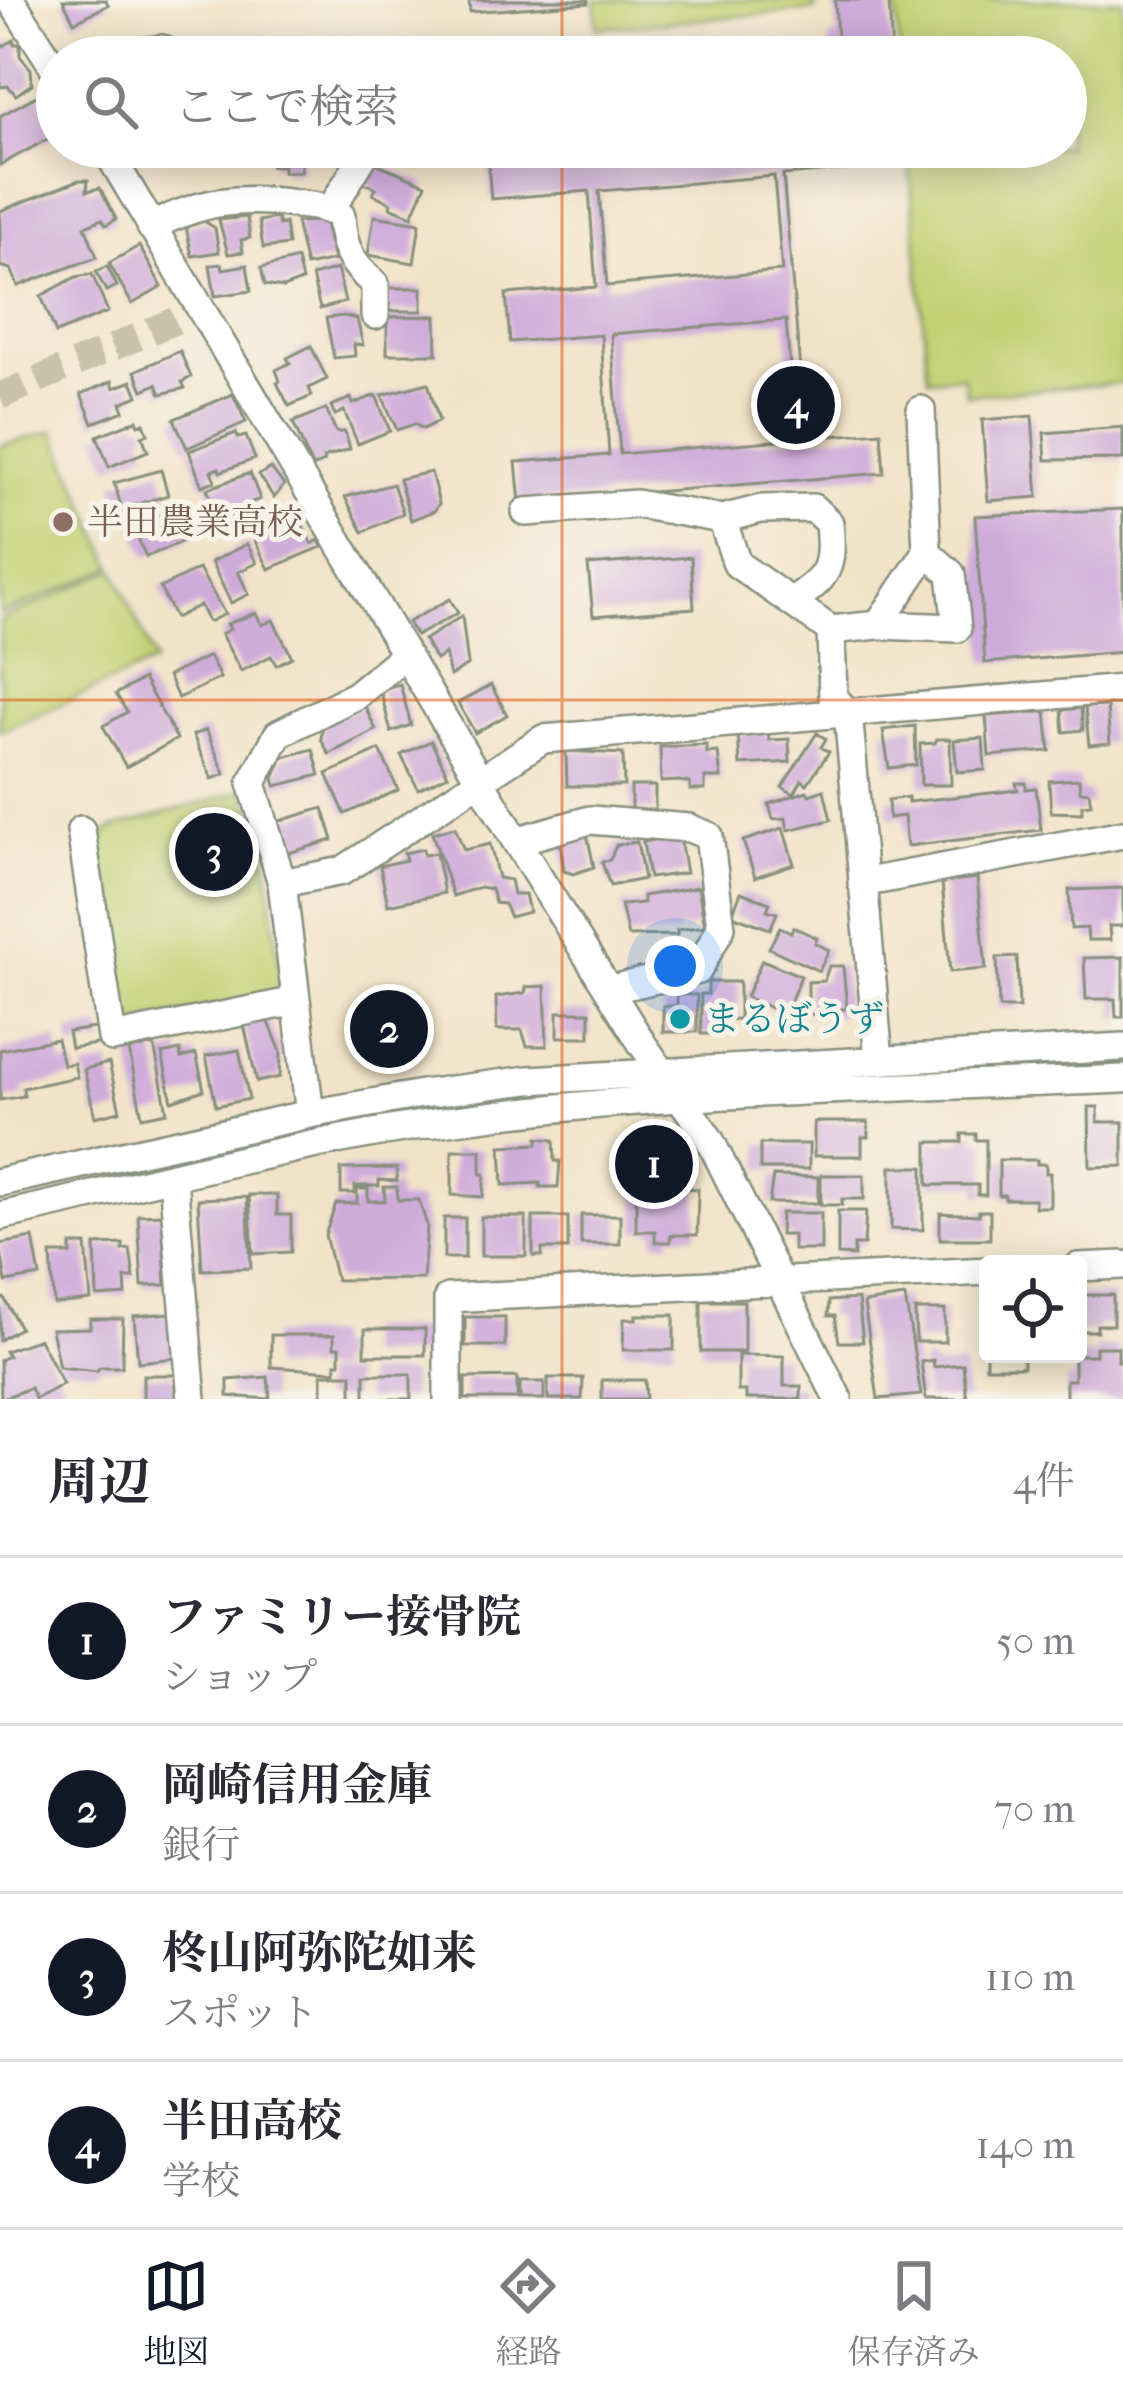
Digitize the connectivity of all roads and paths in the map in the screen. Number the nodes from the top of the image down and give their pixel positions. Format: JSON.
{"nodes":[{"id":1,"x":11,"y":0,"type":"edge"},
{"id":2,"x":36,"y":38,"type":"edge"},
{"id":3,"x":117,"y":168,"type":"edge"},
{"id":4,"x":356,"y":168,"type":"edge"},
{"id":5,"x":331,"y":209,"type":"junction"},
{"id":6,"x":151,"y":227,"type":"junction"},
{"id":7,"x":375,"y":315,"type":"dead end"},
{"id":8,"x":921,"y":410,"type":"dead end"},
{"id":9,"x":526,"y":512,"type":"dead end"},
{"id":10,"x":722,"y":519,"type":"junction"},
{"id":11,"x":928,"y":552,"type":"junction"},
{"id":12,"x":790,"y":602,"type":"junction"},
{"id":13,"x":878,"y":625,"type":"junction"},
{"id":14,"x":831,"y":630,"type":"junction"},
{"id":15,"x":405,"y":655,"type":"junction"},
{"id":16,"x":1123,"y":689,"type":"edge"},
{"id":17,"x":848,"y":712,"type":"junction"},
{"id":18,"x":478,"y":779,"type":"junction"},
{"id":19,"x":81,"y":830,"type":"dead end"},
{"id":20,"x":1123,"y":833,"type":"edge"},
{"id":21,"x":516,"y":841,"type":"junction"},
{"id":22,"x":282,"y":883,"type":"junction"},
{"id":23,"x":862,"y":883,"type":"junction"},
{"id":24,"x":611,"y":989,"type":"junction"},
{"id":25,"x":296,"y":1001,"type":"junction"},
{"id":26,"x":1123,"y":1046,"type":"edge"},
{"id":27,"x":879,"y":1060,"type":"junction"},
{"id":28,"x":661,"y":1072,"type":"junction"},
{"id":29,"x":1123,"y":1079,"type":"edge"},
{"id":30,"x":683,"y":1100,"type":"junction"},
{"id":31,"x":310,"y":1114,"type":"junction"},
{"id":32,"x":173,"y":1178,"type":"junction"},
{"id":33,"x":0,"y":1182,"type":"edge"},
{"id":34,"x":0,"y":1216,"type":"edge"},
{"id":35,"x":1123,"y":1264,"type":"edge"},
{"id":36,"x":1087,"y":1266,"type":"edge"},
{"id":37,"x":979,"y":1271,"type":"edge"},
{"id":38,"x":780,"y":1282,"type":"junction"},
{"id":39,"x":192,"y":1399,"type":"edge"},
{"id":40,"x":448,"y":1399,"type":"edge"},
{"id":41,"x":838,"y":1399,"type":"edge"}],
"edges":[{"from":1,"to":2,"type":"street"},
{"from":3,"to":6,"type":"street"},
{"from":4,"to":5,"type":"street"},
{"from":5,"to":6,"type":"street"},
{"from":5,"to":7,"type":"street"},
{"from":6,"to":15,"type":"street"},
{"from":8,"to":11,"type":"street"},
{"from":9,"to":10,"type":"street"},
{"from":10,"to":12,"type":"street"},
{"from":10,"to":12,"type":"street"},
{"from":11,"to":13,"type":"street"},
{"from":11,"to":13,"type":"street"},
{"from":12,"to":14,"type":"street"},
{"from":13,"to":14,"type":"street"},
{"from":14,"to":17,"type":"street"},
{"from":15,"to":18,"type":"street"},
{"from":15,"to":22,"type":"street"},
{"from":16,"to":17,"type":"street"},
{"from":17,"to":18,"type":"street"},
{"from":17,"to":23,"type":"street"},
{"from":18,"to":21,"type":"street"},
{"from":18,"to":22,"type":"street"},
{"from":19,"to":25,"type":"street"},
{"from":20,"to":23,"type":"street"},
{"from":21,"to":24,"type":"street"},
{"from":21,"to":24,"type":"street"},
{"from":22,"to":25,"type":"street"},
{"from":23,"to":27,"type":"street"},
{"from":24,"to":28,"type":"street"},
{"from":25,"to":31,"type":"street"},
{"from":26,"to":27,"type":"street"},
{"from":27,"to":28,"type":"street"},
{"from":28,"to":30,"type":"street"},
{"from":28,"to":31,"type":"street"},
{"from":29,"to":30,"type":"street"},
{"from":30,"to":32,"type":"street"},
{"from":30,"to":38,"type":"street"},
{"from":31,"to":33,"type":"street"},
{"from":32,"to":34,"type":"street"},
{"from":32,"to":39,"type":"street"},
{"from":35,"to":36,"type":"street"},
{"from":37,"to":38,"type":"street"},
{"from":38,"to":40,"type":"street"},
{"from":38,"to":41,"type":"street"}]}
